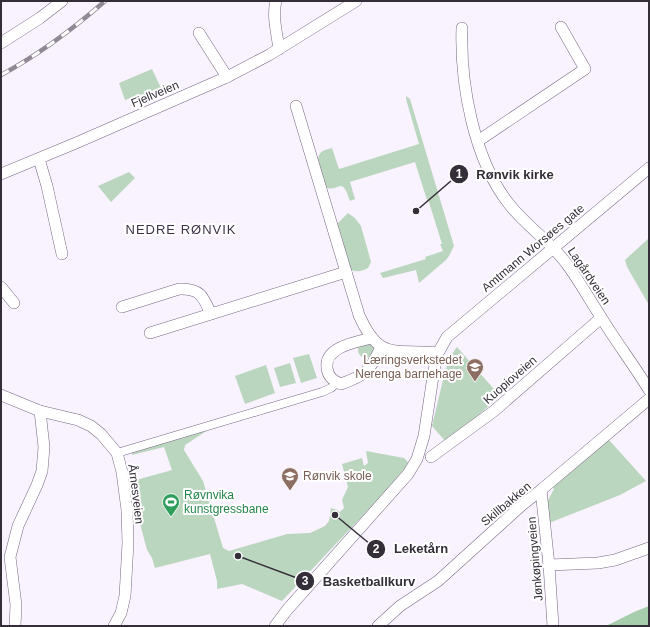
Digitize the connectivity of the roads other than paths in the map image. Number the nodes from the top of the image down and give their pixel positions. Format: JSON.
{"nodes":[{"id":1,"x":62,"y":1,"type":"edge"},
{"id":2,"x":276,"y":1,"type":"edge"},
{"id":3,"x":356,"y":1,"type":"edge"},
{"id":4,"x":561,"y":27,"type":"dead end"},
{"id":5,"x":462,"y":28,"type":"dead end"},
{"id":6,"x":199,"y":33,"type":"dead end"},
{"id":7,"x":1,"y":43,"type":"edge"},
{"id":8,"x":279,"y":49,"type":"junction"},
{"id":9,"x":227,"y":77,"type":"junction"},
{"id":10,"x":296,"y":106,"type":"dead end"},
{"id":11,"x":478,"y":141,"type":"junction"},
{"id":12,"x":39,"y":159,"type":"junction"},
{"id":13,"x":649,"y":168,"type":"edge"},
{"id":14,"x":1,"y":174,"type":"edge"},
{"id":15,"x":554,"y":248,"type":"junction"},
{"id":16,"x":62,"y":254,"type":"dead end"},
{"id":17,"x":346,"y":272,"type":"junction"},
{"id":18,"x":1,"y":287,"type":"edge"},
{"id":19,"x":14,"y":303,"type":"dead end"},
{"id":20,"x":122,"y":307,"type":"dead end"},
{"id":21,"x":211,"y":314,"type":"junction"},
{"id":22,"x":601,"y":318,"type":"junction"},
{"id":23,"x":150,"y":333,"type":"dead end"},
{"id":24,"x":372,"y":338,"type":"junction"},
{"id":25,"x":381,"y":347,"type":"junction"},
{"id":26,"x":438,"y":353,"type":"junction"},
{"id":27,"x":338,"y":382,"type":"junction"},
{"id":28,"x":649,"y":390,"type":"edge"},
{"id":29,"x":1,"y":395,"type":"edge"},
{"id":30,"x":649,"y":399,"type":"edge"},
{"id":31,"x":40,"y":411,"type":"junction"},
{"id":32,"x":117,"y":453,"type":"junction"},
{"id":33,"x":431,"y":457,"type":"dead end"},
{"id":34,"x":542,"y":490,"type":"junction"},
{"id":35,"x":649,"y":548,"type":"edge"},
{"id":36,"x":549,"y":565,"type":"junction"},
{"id":37,"x":381,"y":625,"type":"edge"},
{"id":38,"x":15,"y":626,"type":"edge"},
{"id":39,"x":114,"y":626,"type":"edge"},
{"id":40,"x":275,"y":626,"type":"edge"},
{"id":41,"x":553,"y":626,"type":"edge"}],
"edges":[{"from":1,"to":7,"type":"street"},
{"from":2,"to":8,"type":"street"},
{"from":3,"to":8,"type":"street","name":"Fjellveien"},
{"from":4,"to":11,"type":"street"},
{"from":5,"to":11,"type":"street","name":"Lagårdveien"},
{"from":6,"to":9,"type":"street"},
{"from":8,"to":9,"type":"street","name":"Fjellveien"},
{"from":9,"to":12,"type":"street","name":"Fjellveien"},
{"from":10,"to":17,"type":"street"},
{"from":11,"to":15,"type":"street","name":"Lagårdveien"},
{"from":12,"to":14,"type":"street","name":"Fjellveien"},
{"from":12,"to":16,"type":"street"},
{"from":13,"to":15,"type":"street","name":"Amtmann Worsøes gate"},
{"from":15,"to":22,"type":"street","name":"Lagårdveien"},
{"from":15,"to":26,"type":"street","name":"Amtmann Worsøes gate"},
{"from":17,"to":21,"type":"street"},
{"from":17,"to":24,"type":"street"},
{"from":18,"to":19,"type":"street"},
{"from":20,"to":21,"type":"street"},
{"from":21,"to":23,"type":"street"},
{"from":22,"to":28,"type":"street","name":"Lagårdveien"},
{"from":22,"to":33,"type":"street","name":"Kuopioveien"},
{"from":24,"to":25,"type":"street"},
{"from":24,"to":27,"type":"street"},
{"from":25,"to":26,"type":"street"},
{"from":25,"to":27,"type":"street"},
{"from":26,"to":40,"type":"street","name":"Amtmann Worsøes gate"},
{"from":27,"to":32,"type":"street"},
{"from":29,"to":31,"type":"street","name":"Årnesveien"},
{"from":30,"to":34,"type":"street","name":"Skillbakken"},
{"from":31,"to":32,"type":"street","name":"Årnesveien"},
{"from":31,"to":38,"type":"street"},
{"from":32,"to":39,"type":"street","name":"Årnesveien"},
{"from":34,"to":36,"type":"street","name":"Jønkøpingveien"},
{"from":34,"to":37,"type":"street","name":"Skillbakken"},
{"from":35,"to":36,"type":"street"},
{"from":36,"to":41,"type":"street","name":"Jønkøpingveien"}]}
